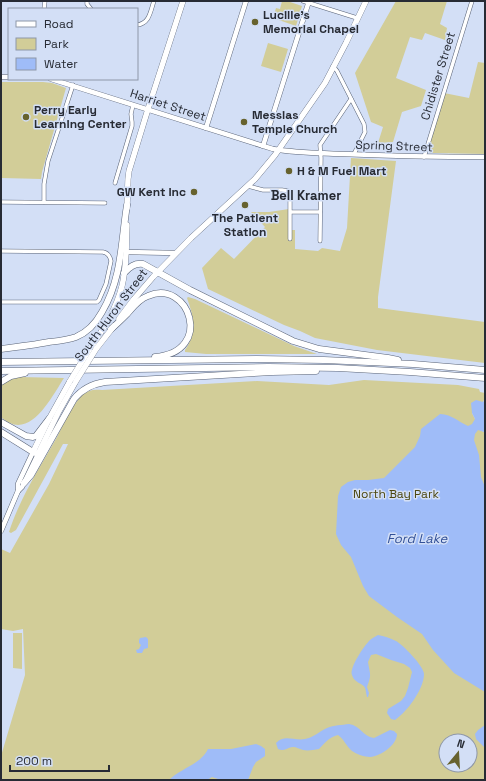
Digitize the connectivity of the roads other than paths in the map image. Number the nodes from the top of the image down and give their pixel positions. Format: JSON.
{"nodes":[{"id":1,"x":154,"y":1,"type":"edge"},
{"id":2,"x":183,"y":1,"type":"edge"},
{"id":3,"x":246,"y":1,"type":"edge"},
{"id":4,"x":303,"y":1,"type":"edge"},
{"id":5,"x":366,"y":1,"type":"edge"},
{"id":6,"x":472,"y":1,"type":"edge"},
{"id":7,"x":309,"y":2,"type":"edge"},
{"id":8,"x":357,"y":18,"type":"junction"},
{"id":9,"x":138,"y":25,"type":"edge"},
{"id":10,"x":333,"y":66,"type":"junction"},
{"id":11,"x":54,"y":80,"type":"edge"},
{"id":12,"x":72,"y":85,"type":"junction"},
{"id":13,"x":351,"y":99,"type":"junction"},
{"id":14,"x":132,"y":105,"type":"junction"},
{"id":15,"x":148,"y":109,"type":"junction"},
{"id":16,"x":206,"y":128,"type":"junction"},
{"id":17,"x":263,"y":146,"type":"junction"},
{"id":18,"x":279,"y":150,"type":"junction"},
{"id":19,"x":320,"y":153,"type":"junction"},
{"id":20,"x":354,"y":154,"type":"junction"},
{"id":21,"x":424,"y":157,"type":"junction"},
{"id":22,"x":485,"y":157,"type":"edge"},
{"id":23,"x":115,"y":183,"type":"dead end"},
{"id":24,"x":248,"y":186,"type":"junction"},
{"id":25,"x":1,"y":202,"type":"edge"},
{"id":26,"x":44,"y":202,"type":"junction"},
{"id":27,"x":104,"y":202,"type":"dead end"},
{"id":28,"x":127,"y":205,"type":"junction"},
{"id":29,"x":290,"y":212,"type":"junction"},
{"id":30,"x":320,"y":212,"type":"junction"},
{"id":31,"x":290,"y":239,"type":"dead end"},
{"id":32,"x":320,"y":241,"type":"dead end"},
{"id":33,"x":1,"y":251,"type":"edge"},
{"id":34,"x":126,"y":252,"type":"junction"},
{"id":35,"x":176,"y":253,"type":"junction"},
{"id":36,"x":158,"y":272,"type":"junction"},
{"id":37,"x":124,"y":273,"type":"junction"},
{"id":38,"x":1,"y":302,"type":"edge"},
{"id":39,"x":111,"y":329,"type":"junction"},
{"id":40,"x":1,"y":349,"type":"edge"},
{"id":41,"x":136,"y":360,"type":"junction"},
{"id":42,"x":1,"y":362,"type":"edge"},
{"id":43,"x":414,"y":364,"type":"junction"},
{"id":44,"x":338,"y":368,"type":"junction"},
{"id":45,"x":38,"y":370,"type":"junction"},
{"id":46,"x":485,"y":370,"type":"edge"},
{"id":47,"x":1,"y":371,"type":"edge"},
{"id":48,"x":485,"y":378,"type":"edge"},
{"id":49,"x":73,"y":381,"type":"junction"},
{"id":50,"x":1,"y":382,"type":"edge"},
{"id":51,"x":49,"y":419,"type":"junction"},
{"id":52,"x":1,"y":422,"type":"edge"},
{"id":53,"x":1,"y":432,"type":"edge"},
{"id":54,"x":35,"y":453,"type":"junction"},
{"id":55,"x":24,"y":484,"type":"junction"},
{"id":56,"x":18,"y":491,"type":"junction"},
{"id":57,"x":1,"y":531,"type":"edge"}],
"edges":[{"from":1,"to":9,"type":"street"},
{"from":2,"to":15,"type":"main road","name":"South Huron Street"},
{"from":3,"to":16,"type":"main road"},
{"from":4,"to":7,"type":"street"},
{"from":5,"to":8,"type":"main road","name":"South Huron Street"},
{"from":6,"to":21,"type":"street","name":"Chidister Street"},
{"from":7,"to":8,"type":"street"},
{"from":7,"to":17,"type":"main road"},
{"from":8,"to":10,"type":"main road","name":"South Huron Street"},
{"from":10,"to":13,"type":"street"},
{"from":10,"to":18,"type":"main road","name":"South Huron Street"},
{"from":11,"to":12,"type":"main road","name":"Harriet Street"},
{"from":12,"to":14,"type":"main road","name":"Harriet Street"},
{"from":12,"to":26,"type":"street"},
{"from":13,"to":19,"type":"street"},
{"from":13,"to":20,"type":"street"},
{"from":14,"to":15,"type":"main road","name":"Harriet Street"},
{"from":14,"to":23,"type":"street"},
{"from":15,"to":16,"type":"main road","name":"Harriet Street"},
{"from":15,"to":28,"type":"main road","name":"South Huron Street"},
{"from":16,"to":17,"type":"main road","name":"Harriet Street"},
{"from":17,"to":18,"type":"main road","name":"Harriet Street"},
{"from":18,"to":19,"type":"main road","name":"Spring Street"},
{"from":18,"to":24,"type":"main road","name":"South Huron Street"},
{"from":19,"to":20,"type":"main road","name":"Spring Street"},
{"from":19,"to":30,"type":"street"},
{"from":20,"to":21,"type":"main road","name":"Spring Street"},
{"from":21,"to":22,"type":"main road","name":"Spring Street"},
{"from":24,"to":29,"type":"street"},
{"from":24,"to":35,"type":"main road","name":"South Huron Street"},
{"from":25,"to":26,"type":"street"},
{"from":26,"to":27,"type":"street"},
{"from":28,"to":34,"type":"main road","name":"South Huron Street"},
{"from":28,"to":40,"type":"highway"},
{"from":29,"to":30,"type":"street"},
{"from":29,"to":31,"type":"street"},
{"from":30,"to":32,"type":"street"},
{"from":33,"to":38,"type":"street"},
{"from":34,"to":35,"type":"main road"},
{"from":34,"to":37,"type":"main road","name":"South Huron Street"},
{"from":35,"to":36,"type":"main road","name":"South Huron Street"},
{"from":36,"to":37,"type":"highway"},
{"from":36,"to":39,"type":"main road","name":"South Huron Street"},
{"from":36,"to":43,"type":"highway"},
{"from":37,"to":49,"type":"main road","name":"South Huron Street","bridge":true},
{"from":39,"to":41,"type":"highway"},
{"from":39,"to":49,"type":"main road","name":"South Huron Street","bridge":true},
{"from":41,"to":42,"type":"highway"},
{"from":41,"to":43,"type":"highway"},
{"from":43,"to":46,"type":"highway"},
{"from":44,"to":45,"type":"highway"},
{"from":44,"to":48,"type":"highway"},
{"from":44,"to":55,"type":"highway"},
{"from":45,"to":47,"type":"highway"},
{"from":45,"to":50,"type":"highway"},
{"from":49,"to":51,"type":"main road","name":"South Huron Street"},
{"from":49,"to":54,"type":"main road","name":"South Huron Street"},
{"from":51,"to":52,"type":"highway"},
{"from":51,"to":54,"type":"main road","name":"South Huron Street"},
{"from":53,"to":54,"type":"highway"},
{"from":54,"to":55,"type":"main road","name":"South Huron Street"},
{"from":54,"to":56,"type":"main road","name":"South Huron Street"},
{"from":55,"to":56,"type":"main road","name":"South Huron Street"},
{"from":56,"to":57,"type":"main road"}]}
